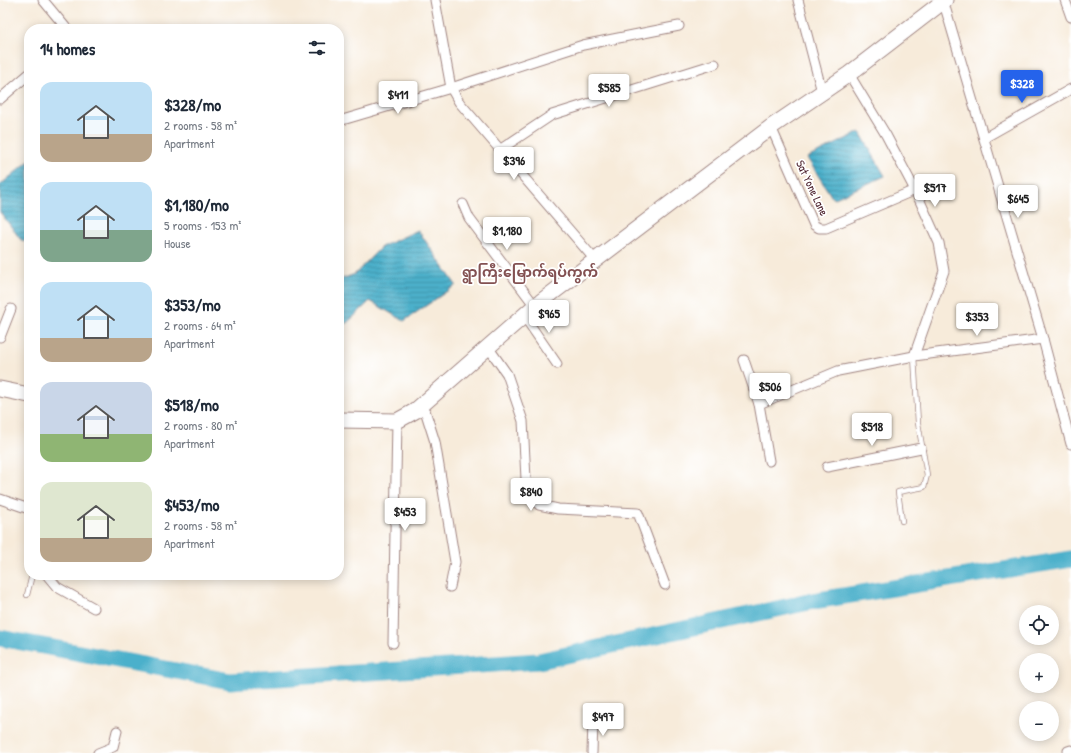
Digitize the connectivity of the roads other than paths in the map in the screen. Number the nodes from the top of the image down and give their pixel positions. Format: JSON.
{"nodes":[{"id":1,"x":43,"y":0,"type":"edge"},
{"id":2,"x":435,"y":0,"type":"edge"},
{"id":3,"x":798,"y":0,"type":"edge"},
{"id":4,"x":944,"y":0,"type":"edge"},
{"id":5,"x":1065,"y":0,"type":"edge"},
{"id":6,"x":1071,"y":17,"type":"edge"},
{"id":7,"x":63,"y":24,"type":"edge"},
{"id":8,"x":679,"y":26,"type":"dead end"},
{"id":9,"x":715,"y":64,"type":"dead end"},
{"id":10,"x":849,"y":74,"type":"junction"},
{"id":11,"x":24,"y":78,"type":"edge"},
{"id":12,"x":451,"y":88,"type":"junction"},
{"id":13,"x":1071,"y":89,"type":"edge"},
{"id":14,"x":822,"y":92,"type":"junction"},
{"id":15,"x":0,"y":99,"type":"edge"},
{"id":16,"x":344,"y":120,"type":"edge"},
{"id":17,"x":771,"y":127,"type":"junction"},
{"id":18,"x":984,"y":138,"type":"junction"},
{"id":19,"x":501,"y":149,"type":"junction"},
{"id":20,"x":915,"y":190,"type":"junction"},
{"id":21,"x":463,"y":204,"type":"dead end"},
{"id":22,"x":596,"y":261,"type":"junction"},
{"id":23,"x":11,"y":309,"type":"dead end"},
{"id":24,"x":530,"y":311,"type":"junction"},
{"id":25,"x":0,"y":337,"type":"edge"},
{"id":26,"x":1043,"y":339,"type":"junction"},
{"id":27,"x":488,"y":347,"type":"junction"},
{"id":28,"x":914,"y":356,"type":"junction"},
{"id":29,"x":744,"y":360,"type":"dead end"},
{"id":30,"x":556,"y":364,"type":"dead end"},
{"id":31,"x":0,"y":389,"type":"edge"},
{"id":32,"x":24,"y":394,"type":"edge"},
{"id":33,"x":423,"y":404,"type":"junction"},
{"id":34,"x":759,"y":404,"type":"junction"},
{"id":35,"x":344,"y":420,"type":"edge"},
{"id":36,"x":397,"y":421,"type":"junction"},
{"id":37,"x":1071,"y":444,"type":"edge"},
{"id":38,"x":921,"y":448,"type":"junction"},
{"id":39,"x":769,"y":462,"type":"dead end"},
{"id":40,"x":827,"y":467,"type":"dead end"},
{"id":41,"x":0,"y":499,"type":"edge"},
{"id":42,"x":24,"y":507,"type":"edge"},
{"id":43,"x":902,"y":521,"type":"dead end"},
{"id":44,"x":31,"y":580,"type":"edge"},
{"id":45,"x":51,"y":580,"type":"edge"},
{"id":46,"x":665,"y":585,"type":"dead end"},
{"id":47,"x":450,"y":587,"type":"dead end"},
{"id":48,"x":27,"y":595,"type":"dead end"},
{"id":49,"x":94,"y":608,"type":"dead end"},
{"id":50,"x":393,"y":643,"type":"dead end"},
{"id":51,"x":593,"y":721,"type":"dead end"},
{"id":52,"x":117,"y":731,"type":"dead end"},
{"id":53,"x":98,"y":753,"type":"edge"},
{"id":54,"x":592,"y":753,"type":"edge"}],
"edges":[{"from":1,"to":7,"type":"street"},
{"from":2,"to":12,"type":"street"},
{"from":3,"to":14,"type":"street"},
{"from":4,"to":10,"type":"main road"},
{"from":4,"to":18,"type":"street"},
{"from":5,"to":6,"type":"street"},
{"from":8,"to":12,"type":"street"},
{"from":9,"to":19,"type":"street"},
{"from":10,"to":14,"type":"main road"},
{"from":10,"to":20,"type":"street"},
{"from":11,"to":15,"type":"street"},
{"from":12,"to":16,"type":"street"},
{"from":12,"to":19,"type":"street"},
{"from":13,"to":18,"type":"street"},
{"from":14,"to":17,"type":"main road"},
{"from":17,"to":20,"type":"street","name":"Sat Yone Lane"},
{"from":17,"to":22,"type":"main road"},
{"from":18,"to":26,"type":"street"},
{"from":19,"to":22,"type":"street"},
{"from":20,"to":28,"type":"street"},
{"from":21,"to":24,"type":"street"},
{"from":22,"to":24,"type":"main road"},
{"from":23,"to":25,"type":"street"},
{"from":24,"to":27,"type":"main road"},
{"from":24,"to":30,"type":"street"},
{"from":26,"to":28,"type":"street"},
{"from":26,"to":37,"type":"street"},
{"from":27,"to":33,"type":"main road"},
{"from":27,"to":46,"type":"street"},
{"from":28,"to":34,"type":"street"},
{"from":28,"to":38,"type":"lane"},
{"from":29,"to":34,"type":"street"},
{"from":31,"to":32,"type":"main road"},
{"from":33,"to":36,"type":"main road"},
{"from":33,"to":47,"type":"street"},
{"from":34,"to":39,"type":"street"},
{"from":35,"to":36,"type":"main road"},
{"from":36,"to":50,"type":"street"},
{"from":38,"to":40,"type":"street"},
{"from":38,"to":43,"type":"lane"},
{"from":41,"to":42,"type":"street"},
{"from":44,"to":48,"type":"lane"},
{"from":45,"to":49,"type":"street"},
{"from":51,"to":54,"type":"street"},
{"from":52,"to":53,"type":"street"}]}
